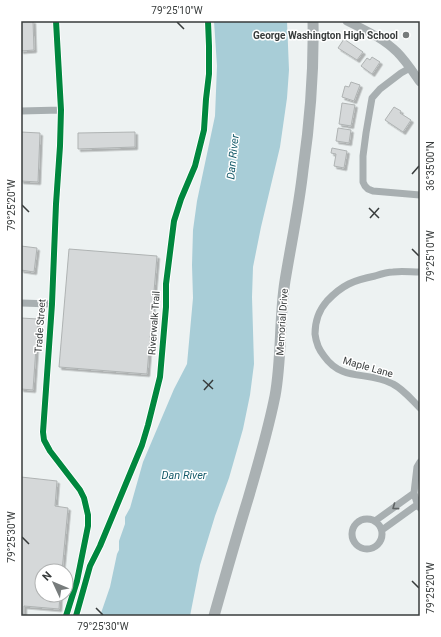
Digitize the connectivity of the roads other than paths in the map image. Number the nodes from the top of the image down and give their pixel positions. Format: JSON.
{"nodes":[{"id":1,"x":56,"y":21,"type":"edge"},
{"id":2,"x":313,"y":21,"type":"edge"},
{"id":3,"x":347,"y":21,"type":"edge"},
{"id":4,"x":410,"y":68,"type":"junction"},
{"id":5,"x":420,"y":82,"type":"edge"},
{"id":6,"x":61,"y":110,"type":"junction"},
{"id":7,"x":21,"y":111,"type":"edge"},
{"id":8,"x":420,"y":195,"type":"edge"},
{"id":9,"x":420,"y":272,"type":"edge"},
{"id":10,"x":21,"y":303,"type":"edge"},
{"id":11,"x":52,"y":304,"type":"junction"},
{"id":12,"x":420,"y":408,"type":"edge"},
{"id":13,"x":420,"y":462,"type":"edge"},
{"id":14,"x":414,"y":493,"type":"junction"},
{"id":15,"x":419,"y":506,"type":"edge"},
{"id":16,"x":375,"y":521,"type":"junction"},
{"id":17,"x":382,"y":530,"type":"junction"},
{"id":18,"x":66,"y":616,"type":"edge"},
{"id":19,"x":214,"y":616,"type":"edge"}],
"edges":[{"from":1,"to":6,"type":"street","name":"Trade Street"},
{"from":2,"to":19,"type":"main road","name":"Memorial Drive"},
{"from":3,"to":4,"type":"street"},
{"from":4,"to":5,"type":"street"},
{"from":4,"to":8,"type":"street"},
{"from":6,"to":7,"type":"street"},
{"from":6,"to":11,"type":"street","name":"Trade Street"},
{"from":9,"to":12,"type":"street","name":"Maple Lane"},
{"from":10,"to":11,"type":"street"},
{"from":11,"to":18,"type":"street","name":"Trade Street"},
{"from":13,"to":14,"type":"street"},
{"from":14,"to":15,"type":"street"},
{"from":14,"to":16,"type":"street","one_way":true},
{"from":15,"to":17,"type":"street"},
{"from":16,"to":17,"type":"street"},
{"from":16,"to":17,"type":"street"}]}
